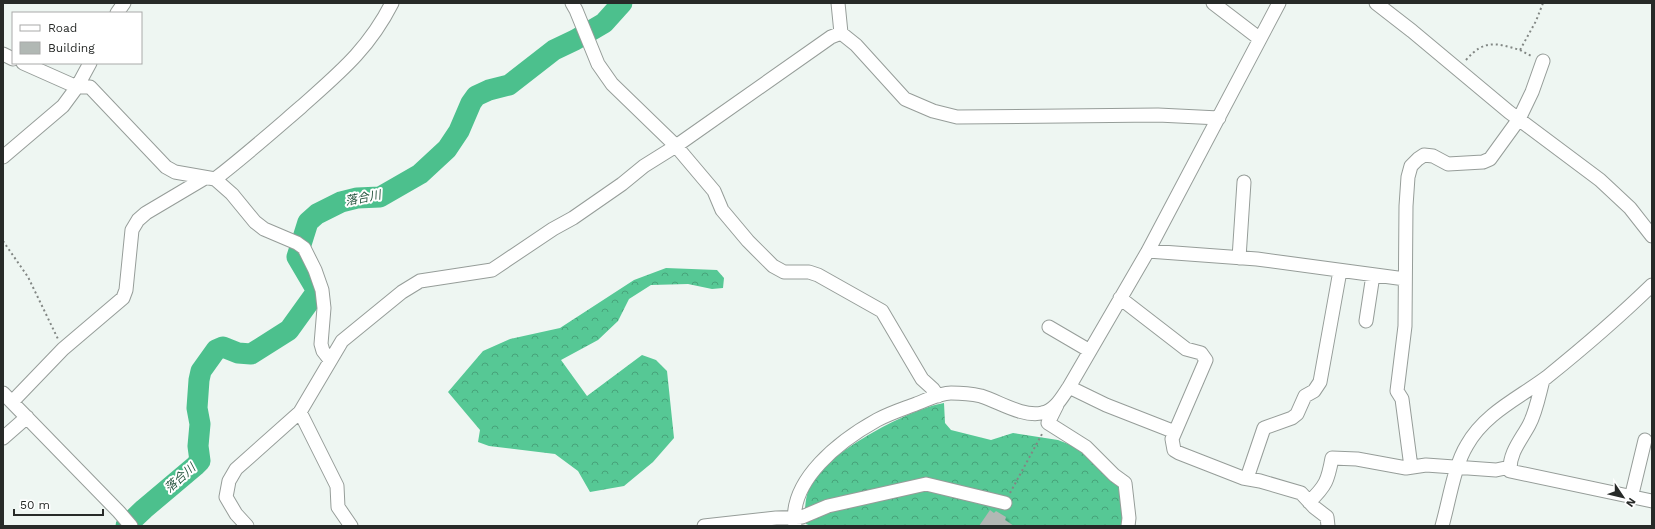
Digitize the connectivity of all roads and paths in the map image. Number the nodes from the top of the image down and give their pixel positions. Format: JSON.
{"nodes":[{"id":1,"x":124,"y":3,"type":"edge"},
{"id":2,"x":392,"y":3,"type":"edge"},
{"id":3,"x":572,"y":3,"type":"edge"},
{"id":4,"x":838,"y":3,"type":"edge"},
{"id":5,"x":1214,"y":3,"type":"edge"},
{"id":6,"x":1280,"y":3,"type":"edge"},
{"id":7,"x":1376,"y":3,"type":"edge"},
{"id":8,"x":1543,"y":3,"type":"edge"},
{"id":9,"x":117,"y":12,"type":"edge"},
{"id":10,"x":841,"y":33,"type":"junction"},
{"id":11,"x":1260,"y":38,"type":"junction"},
{"id":12,"x":3,"y":54,"type":"edge"},
{"id":13,"x":12,"y":58,"type":"edge"},
{"id":14,"x":1543,"y":61,"type":"dead end"},
{"id":15,"x":25,"y":64,"type":"edge"},
{"id":16,"x":89,"y":64,"type":"edge"},
{"id":17,"x":1458,"y":70,"type":"junction"},
{"id":18,"x":77,"y":87,"type":"junction"},
{"id":19,"x":1219,"y":118,"type":"junction"},
{"id":20,"x":1519,"y":120,"type":"junction"},
{"id":21,"x":676,"y":146,"type":"junction"},
{"id":22,"x":3,"y":157,"type":"edge"},
{"id":23,"x":210,"y":179,"type":"junction"},
{"id":24,"x":1244,"y":182,"type":"dead end"},
{"id":25,"x":1652,"y":236,"type":"edge"},
{"id":26,"x":3,"y":241,"type":"edge"},
{"id":27,"x":1148,"y":251,"type":"junction"},
{"id":28,"x":1239,"y":258,"type":"junction"},
{"id":29,"x":1340,"y":270,"type":"junction"},
{"id":30,"x":1372,"y":275,"type":"junction"},
{"id":31,"x":1405,"y":279,"type":"junction"},
{"id":32,"x":1652,"y":285,"type":"edge"},
{"id":33,"x":1120,"y":298,"type":"junction"},
{"id":34,"x":1366,"y":321,"type":"dead end"},
{"id":35,"x":1049,"y":328,"type":"dead end"},
{"id":36,"x":63,"y":349,"type":"junction"},
{"id":37,"x":1090,"y":351,"type":"junction"},
{"id":38,"x":330,"y":360,"type":"junction"},
{"id":39,"x":1542,"y":380,"type":"junction"},
{"id":40,"x":1069,"y":387,"type":"junction"},
{"id":41,"x":938,"y":396,"type":"junction"},
{"id":42,"x":8,"y":397,"type":"edge"},
{"id":43,"x":1058,"y":404,"type":"junction"},
{"id":44,"x":300,"y":412,"type":"junction"},
{"id":45,"x":27,"y":417,"type":"junction"},
{"id":46,"x":1175,"y":432,"type":"junction"},
{"id":47,"x":1043,"y":433,"type":"dead end"},
{"id":48,"x":3,"y":438,"type":"edge"},
{"id":49,"x":1645,"y":440,"type":"dead end"},
{"id":50,"x":1411,"y":467,"type":"junction"},
{"id":51,"x":1458,"y":467,"type":"junction"},
{"id":52,"x":1510,"y":467,"type":"junction"},
{"id":53,"x":1022,"y":472,"type":"dead end"},
{"id":54,"x":1247,"y":478,"type":"junction"},
{"id":55,"x":1631,"y":498,"type":"junction"},
{"id":56,"x":1652,"y":501,"type":"edge"},
{"id":57,"x":1308,"y":502,"type":"junction"},
{"id":58,"x":1004,"y":503,"type":"dead end"},
{"id":59,"x":794,"y":522,"type":"edge"},
{"id":60,"x":131,"y":526,"type":"edge"},
{"id":61,"x":248,"y":526,"type":"edge"},
{"id":62,"x":351,"y":526,"type":"edge"},
{"id":63,"x":704,"y":526,"type":"edge"},
{"id":64,"x":1128,"y":526,"type":"edge"},
{"id":65,"x":1328,"y":526,"type":"edge"},
{"id":66,"x":1442,"y":526,"type":"edge"}],
"edges":[{"from":1,"to":9,"type":"street"},
{"from":2,"to":23,"type":"street"},
{"from":3,"to":21,"type":"street"},
{"from":4,"to":10,"type":"street"},
{"from":5,"to":11,"type":"street"},
{"from":6,"to":11,"type":"street"},
{"from":7,"to":17,"type":"street"},
{"from":8,"to":17,"type":"path"},
{"from":10,"to":19,"type":"street"},
{"from":10,"to":21,"type":"street"},
{"from":11,"to":19,"type":"street"},
{"from":12,"to":13,"type":"street"},
{"from":14,"to":20,"type":"street"},
{"from":15,"to":18,"type":"street"},
{"from":16,"to":18,"type":"street"},
{"from":17,"to":20,"type":"street"},
{"from":18,"to":22,"type":"street"},
{"from":18,"to":23,"type":"street"},
{"from":19,"to":27,"type":"street"},
{"from":20,"to":25,"type":"street"},
{"from":20,"to":31,"type":"street"},
{"from":21,"to":38,"type":"street"},
{"from":21,"to":41,"type":"street"},
{"from":23,"to":36,"type":"street"},
{"from":23,"to":38,"type":"street"},
{"from":24,"to":28,"type":"street"},
{"from":26,"to":36,"type":"path"},
{"from":27,"to":28,"type":"street"},
{"from":27,"to":33,"type":"street"},
{"from":28,"to":29,"type":"street"},
{"from":29,"to":30,"type":"street"},
{"from":29,"to":54,"type":"street"},
{"from":30,"to":31,"type":"street"},
{"from":30,"to":34,"type":"street"},
{"from":31,"to":50,"type":"street"},
{"from":32,"to":39,"type":"street"},
{"from":33,"to":37,"type":"street"},
{"from":33,"to":46,"type":"street"},
{"from":35,"to":37,"type":"street"},
{"from":36,"to":42,"type":"street"},
{"from":37,"to":40,"type":"street"},
{"from":38,"to":44,"type":"street"},
{"from":39,"to":51,"type":"street"},
{"from":39,"to":52,"type":"street"},
{"from":40,"to":43,"type":"street"},
{"from":40,"to":46,"type":"street"},
{"from":41,"to":43,"type":"street"},
{"from":41,"to":59,"type":"street"},
{"from":42,"to":45,"type":"street"},
{"from":43,"to":64,"type":"street"},
{"from":44,"to":61,"type":"street"},
{"from":44,"to":62,"type":"street"},
{"from":45,"to":48,"type":"street"},
{"from":45,"to":60,"type":"street"},
{"from":46,"to":54,"type":"street"},
{"from":47,"to":53,"type":"path"},
{"from":49,"to":55,"type":"street"},
{"from":50,"to":51,"type":"street"},
{"from":50,"to":57,"type":"street"},
{"from":51,"to":52,"type":"street"},
{"from":51,"to":66,"type":"street"},
{"from":52,"to":55,"type":"street"},
{"from":54,"to":57,"type":"street"},
{"from":55,"to":56,"type":"street"},
{"from":57,"to":65,"type":"street"},
{"from":58,"to":59,"type":"street"},
{"from":59,"to":63,"type":"street"}]}
